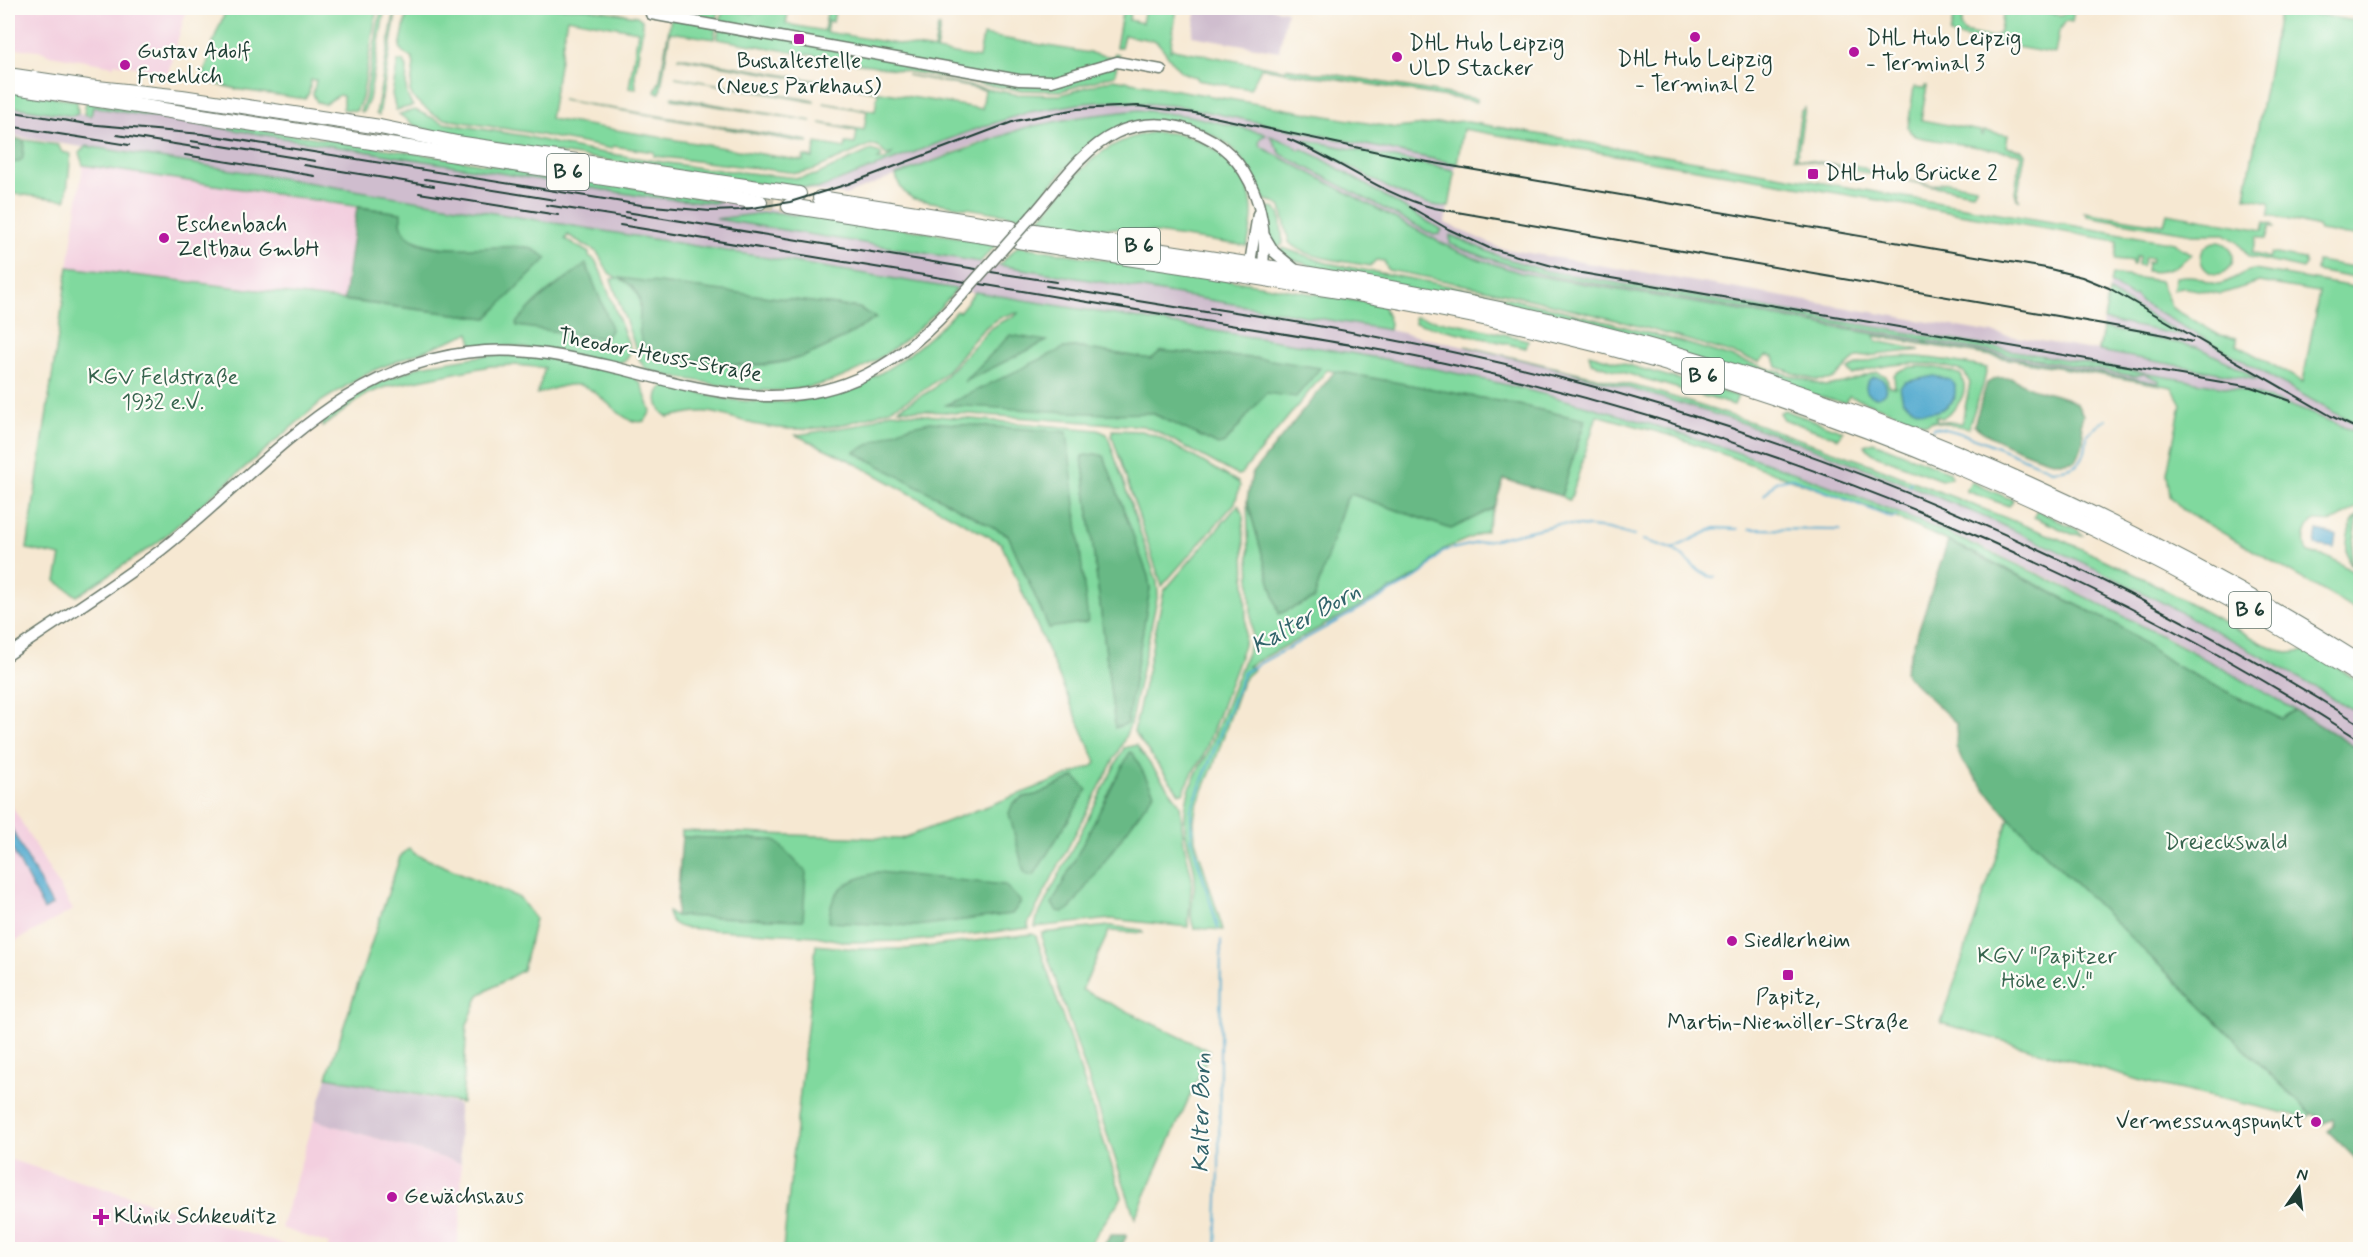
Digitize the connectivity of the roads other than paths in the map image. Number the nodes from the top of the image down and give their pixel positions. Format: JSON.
{"nodes":[{"id":1,"x":651,"y":14,"type":"dead end"},
{"id":2,"x":1161,"y":70,"type":"dead end"},
{"id":3,"x":8,"y":75,"type":"edge"},
{"id":4,"x":8,"y":86,"type":"edge"},
{"id":5,"x":83,"y":92,"type":"junction"},
{"id":6,"x":799,"y":194,"type":"dead end"},
{"id":7,"x":820,"y":198,"type":"dead end"},
{"id":8,"x":760,"y":202,"type":"tunnel mouth"},
{"id":9,"x":1258,"y":204,"type":"junction"},
{"id":10,"x":789,"y":206,"type":"tunnel mouth"},
{"id":11,"x":1030,"y":223,"type":"junction"},
{"id":12,"x":1011,"y":236,"type":"junction"},
{"id":13,"x":1264,"y":236,"type":"junction"},
{"id":14,"x":1256,"y":264,"type":"junction"},
{"id":15,"x":1297,"y":271,"type":"junction"},
{"id":16,"x":1254,"y":279,"type":"junction"},
{"id":17,"x":2138,"y":543,"type":"junction"},
{"id":18,"x":8,"y":655,"type":"edge"},
{"id":19,"x":2361,"y":662,"type":"edge"},
{"id":20,"x":2361,"y":677,"type":"edge"}],
"edges":[{"from":1,"to":2,"type":"street"},
{"from":3,"to":5,"type":"main road","number":"B 6"},
{"from":4,"to":5,"type":"main road","number":"B 6"},
{"from":5,"to":6,"type":"main road","number":"B 6"},
{"from":5,"to":8,"type":"main road","number":"B 6"},
{"from":7,"to":12,"type":"main road","number":"B 6"},
{"from":9,"to":11,"type":"street","name":"Theodor-Heuss-Straße"},
{"from":9,"to":13,"type":"street","name":"Theodor-Heuss-Straße"},
{"from":9,"to":14,"type":"street","name":"Theodor-Heuss-Straße"},
{"from":10,"to":12,"type":"main road","number":"B 6"},
{"from":11,"to":14,"type":"main road","number":"B 6"},
{"from":11,"to":18,"type":"street","name":"Theodor-Heuss-Straße","bridge":true},
{"from":12,"to":16,"type":"main road","number":"B 6"},
{"from":13,"to":14,"type":"street","name":"Theodor-Heuss-Straße"},
{"from":13,"to":15,"type":"street"},
{"from":14,"to":15,"type":"main road","number":"B 6"},
{"from":14,"to":16,"type":"street","name":"Theodor-Heuss-Straße"},
{"from":15,"to":17,"type":"main road","number":"B 6"},
{"from":16,"to":17,"type":"main road","number":"B 6"},
{"from":17,"to":19,"type":"main road","number":"B 6"},
{"from":17,"to":20,"type":"main road","number":"B 6"}]}
